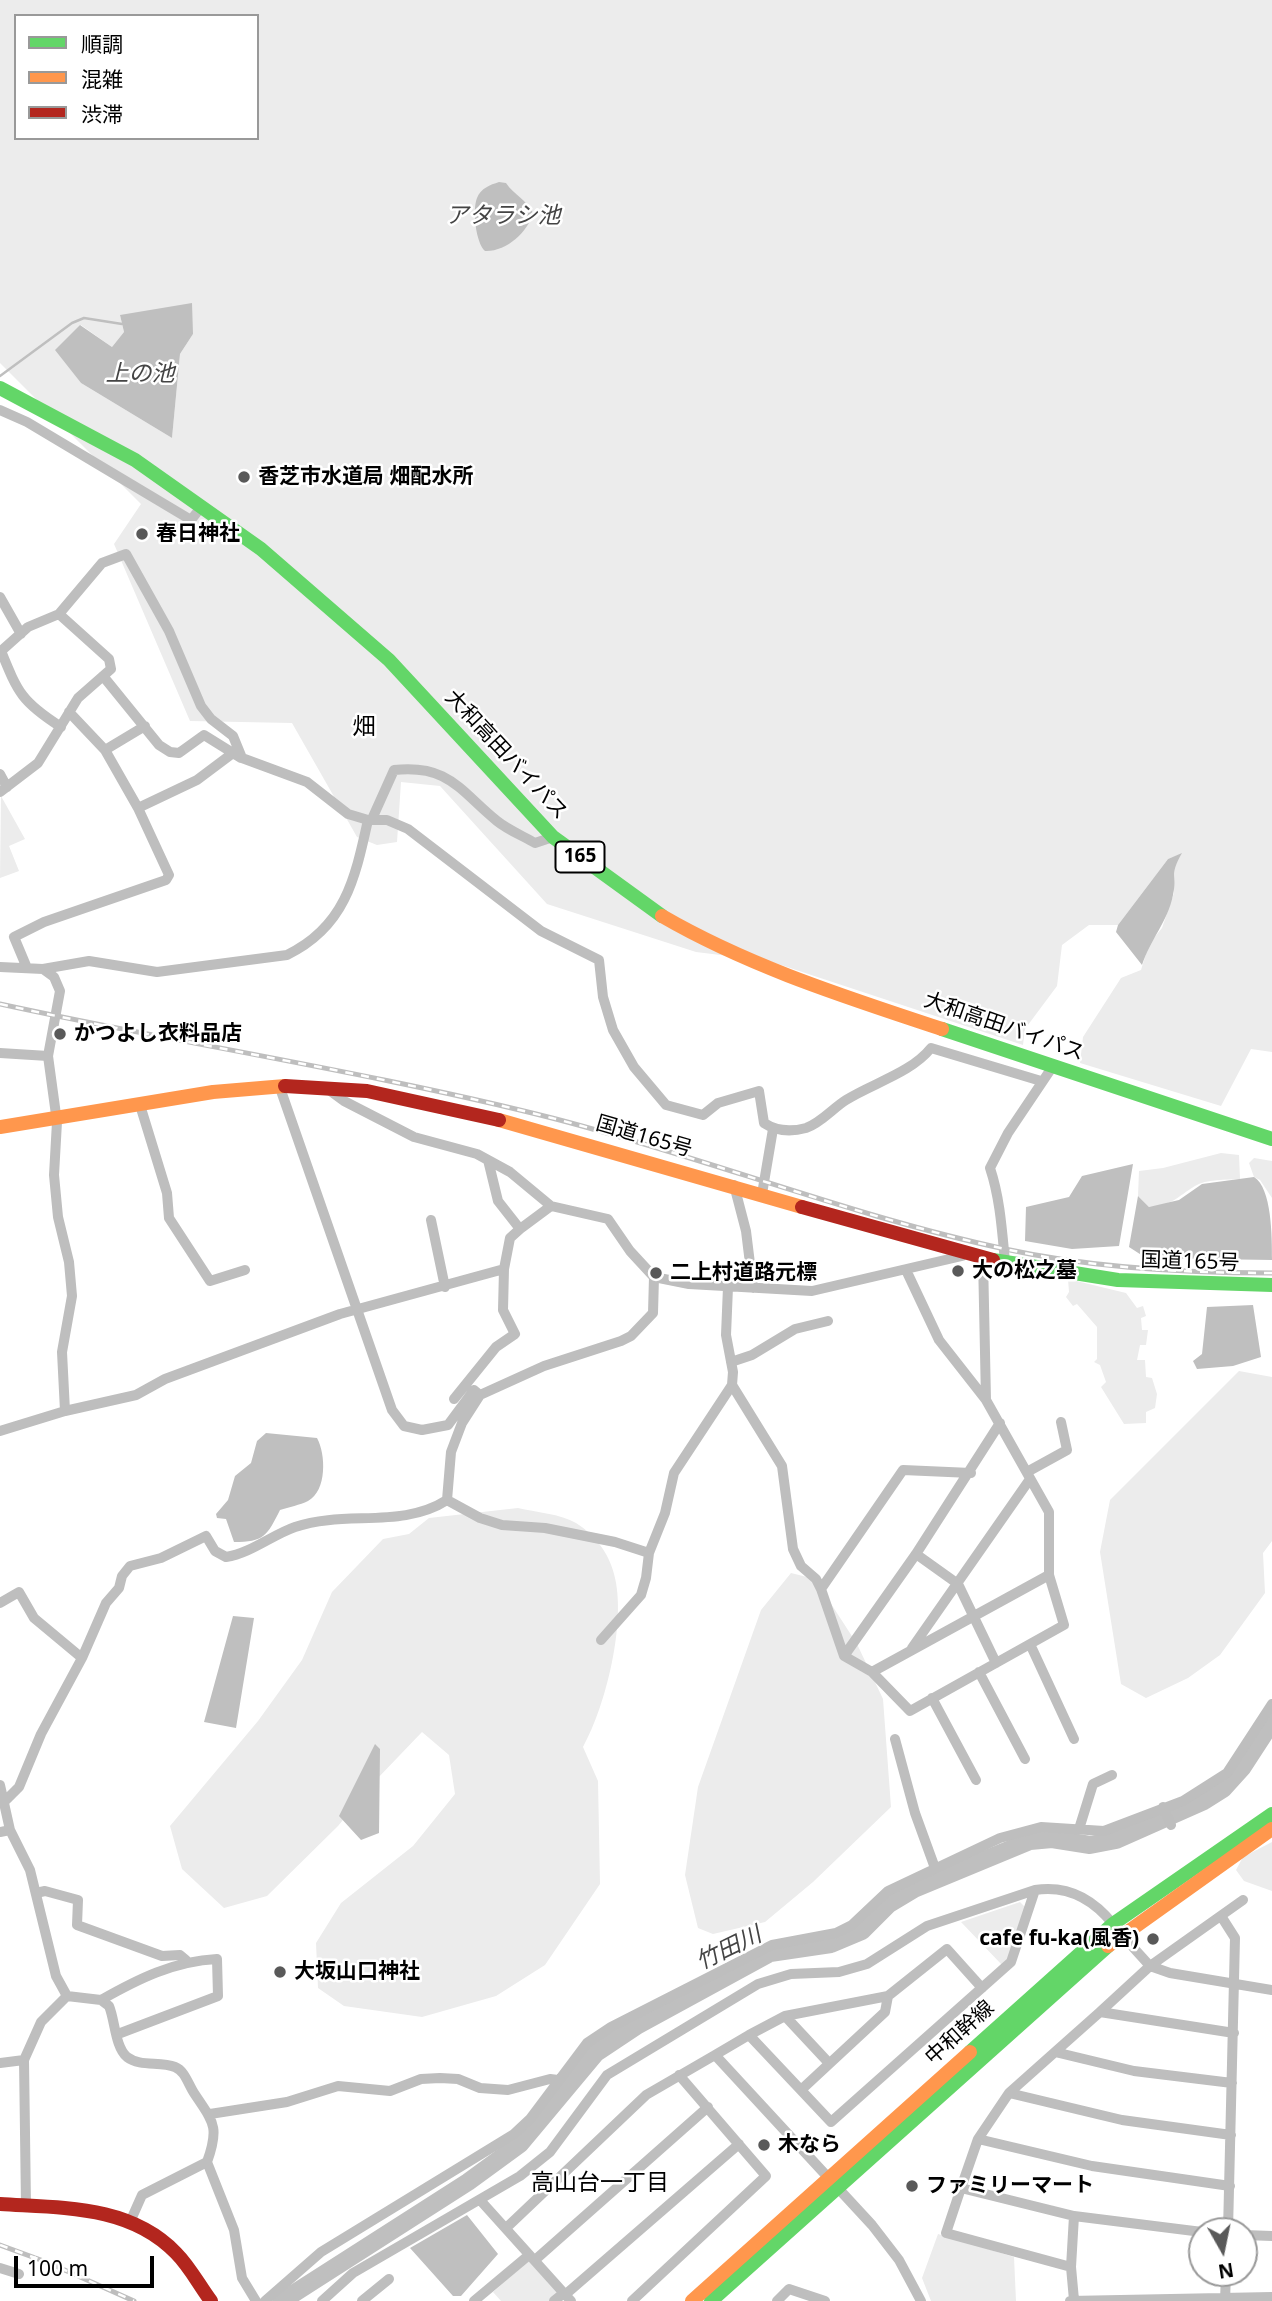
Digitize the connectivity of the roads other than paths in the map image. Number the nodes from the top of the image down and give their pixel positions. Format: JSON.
{"nodes":[{"id":1,"x":0,"y":388,"type":"edge"},
{"id":2,"x":0,"y":410,"type":"edge"},
{"id":3,"x":202,"y":506,"type":"junction"},
{"id":4,"x":0,"y":597,"type":"edge"},
{"id":5,"x":59,"y":614,"type":"junction"},
{"id":6,"x":21,"y":634,"type":"junction"},
{"id":7,"x":1,"y":652,"type":"edge"},
{"id":8,"x":103,"y":676,"type":"junction"},
{"id":9,"x":69,"y":712,"type":"junction"},
{"id":10,"x":145,"y":726,"type":"junction"},
{"id":11,"x":61,"y":727,"type":"junction"},
{"id":12,"x":105,"y":750,"type":"junction"},
{"id":13,"x":237,"y":756,"type":"junction"},
{"id":14,"x":0,"y":774,"type":"edge"},
{"id":15,"x":4,"y":790,"type":"edge"},
{"id":16,"x":138,"y":808,"type":"junction"},
{"id":17,"x":370,"y":820,"type":"junction"},
{"id":18,"x":553,"y":837,"type":"junction"},
{"id":19,"x":0,"y":967,"type":"edge"},
{"id":20,"x":27,"y":968,"type":"junction"},
{"id":21,"x":43,"y":969,"type":"junction"},
{"id":22,"x":0,"y":1052,"type":"edge"},
{"id":23,"x":48,"y":1056,"type":"junction"},
{"id":24,"x":1053,"y":1066,"type":"junction"},
{"id":25,"x":1041,"y":1081,"type":"junction"},
{"id":26,"x":279,"y":1085,"type":"junction"},
{"id":27,"x":326,"y":1087,"type":"junction"},
{"id":28,"x":140,"y":1105,"type":"junction"},
{"id":29,"x":57,"y":1122,"type":"junction"},
{"id":30,"x":0,"y":1127,"type":"edge"},
{"id":31,"x":773,"y":1129,"type":"junction"},
{"id":32,"x":1272,"y":1139,"type":"edge"},
{"id":33,"x":488,"y":1160,"type":"junction"},
{"id":34,"x":734,"y":1185,"type":"junction"},
{"id":35,"x":762,"y":1194,"type":"junction"},
{"id":36,"x":551,"y":1206,"type":"junction"},
{"id":37,"x":431,"y":1220,"type":"dead end"},
{"id":38,"x":520,"y":1229,"type":"junction"},
{"id":39,"x":968,"y":1254,"type":"junction"},
{"id":40,"x":983,"y":1258,"type":"junction"},
{"id":41,"x":1005,"y":1262,"type":"junction"},
{"id":42,"x":504,"y":1269,"type":"junction"},
{"id":43,"x":245,"y":1270,"type":"dead end"},
{"id":44,"x":906,"y":1270,"type":"junction"},
{"id":45,"x":654,"y":1277,"type":"junction"},
{"id":46,"x":1272,"y":1285,"type":"edge"},
{"id":47,"x":445,"y":1287,"type":"junction"},
{"id":48,"x":728,"y":1287,"type":"junction"},
{"id":49,"x":753,"y":1288,"type":"junction"},
{"id":50,"x":360,"y":1311,"type":"junction"},
{"id":51,"x":828,"y":1321,"type":"dead end"},
{"id":52,"x":732,"y":1362,"type":"junction"},
{"id":53,"x":732,"y":1385,"type":"junction"},
{"id":54,"x":480,"y":1395,"type":"junction"},
{"id":55,"x":454,"y":1399,"type":"dead end"},
{"id":56,"x":986,"y":1400,"type":"junction"},
{"id":57,"x":65,"y":1411,"type":"junction"},
{"id":58,"x":1061,"y":1422,"type":"dead end"},
{"id":59,"x":1000,"y":1423,"type":"junction"},
{"id":60,"x":0,"y":1431,"type":"edge"},
{"id":61,"x":971,"y":1473,"type":"junction"},
{"id":62,"x":1029,"y":1475,"type":"junction"},
{"id":63,"x":447,"y":1500,"type":"junction"},
{"id":64,"x":649,"y":1553,"type":"junction"},
{"id":65,"x":916,"y":1554,"type":"junction"},
{"id":66,"x":1049,"y":1574,"type":"junction"},
{"id":67,"x":958,"y":1584,"type":"junction"},
{"id":68,"x":821,"y":1588,"type":"junction"},
{"id":69,"x":0,"y":1603,"type":"edge"},
{"id":70,"x":973,"y":1615,"type":"junction"},
{"id":71,"x":601,"y":1640,"type":"dead end"},
{"id":72,"x":1030,"y":1644,"type":"junction"},
{"id":73,"x":912,"y":1648,"type":"junction"},
{"id":74,"x":844,"y":1656,"type":"junction"},
{"id":75,"x":82,"y":1658,"type":"junction"},
{"id":76,"x":996,"y":1663,"type":"junction"},
{"id":77,"x":872,"y":1672,"type":"junction"},
{"id":78,"x":979,"y":1672,"type":"junction"},
{"id":79,"x":932,"y":1698,"type":"junction"},
{"id":80,"x":1272,"y":1704,"type":"edge"},
{"id":81,"x":895,"y":1739,"type":"dead end"},
{"id":82,"x":1074,"y":1739,"type":"dead end"},
{"id":83,"x":1025,"y":1759,"type":"dead end"},
{"id":84,"x":1112,"y":1775,"type":"dead end"},
{"id":85,"x":976,"y":1780,"type":"dead end"},
{"id":86,"x":0,"y":1785,"type":"edge"},
{"id":87,"x":5,"y":1801,"type":"junction"},
{"id":88,"x":1163,"y":1807,"type":"junction"},
{"id":89,"x":1272,"y":1814,"type":"edge"},
{"id":90,"x":1171,"y":1825,"type":"dead end"},
{"id":91,"x":1079,"y":1829,"type":"junction"},
{"id":92,"x":1272,"y":1829,"type":"edge"},
{"id":93,"x":5,"y":1831,"type":"edge"},
{"id":94,"x":935,"y":1868,"type":"junction"},
{"id":95,"x":1035,"y":1890,"type":"junction"},
{"id":96,"x":36,"y":1893,"type":"junction"},
{"id":97,"x":1243,"y":1900,"type":"dead end"},
{"id":98,"x":1221,"y":1916,"type":"junction"},
{"id":99,"x":1117,"y":1929,"type":"junction"},
{"id":100,"x":186,"y":1961,"type":"junction"},
{"id":101,"x":1150,"y":1966,"type":"junction"},
{"id":102,"x":1236,"y":1985,"type":"junction"},
{"id":103,"x":982,"y":1988,"type":"junction"},
{"id":104,"x":1272,"y":1990,"type":"edge"},
{"id":105,"x":67,"y":1996,"type":"junction"},
{"id":106,"x":888,"y":1996,"type":"junction"},
{"id":107,"x":101,"y":2000,"type":"junction"},
{"id":108,"x":1100,"y":2012,"type":"junction"},
{"id":109,"x":785,"y":2016,"type":"junction"},
{"id":110,"x":1234,"y":2033,"type":"junction"},
{"id":111,"x":118,"y":2034,"type":"junction"},
{"id":112,"x":749,"y":2035,"type":"junction"},
{"id":113,"x":1055,"y":2052,"type":"junction"},
{"id":114,"x":715,"y":2055,"type":"junction"},
{"id":115,"x":24,"y":2060,"type":"junction"},
{"id":116,"x":827,"y":2061,"type":"dead end"},
{"id":117,"x":0,"y":2063,"type":"edge"},
{"id":118,"x":679,"y":2075,"type":"junction"},
{"id":119,"x":558,"y":2080,"type":"junction"},
{"id":120,"x":1232,"y":2083,"type":"junction"},
{"id":121,"x":801,"y":2090,"type":"junction"},
{"id":122,"x":1009,"y":2093,"type":"junction"},
{"id":123,"x":708,"y":2107,"type":"junction"},
{"id":124,"x":210,"y":2114,"type":"junction"},
{"id":125,"x":1230,"y":2135,"type":"junction"},
{"id":126,"x":978,"y":2139,"type":"junction"},
{"id":127,"x":739,"y":2144,"type":"junction"},
{"id":128,"x":207,"y":2162,"type":"junction"},
{"id":129,"x":835,"y":2184,"type":"junction"},
{"id":130,"x":1230,"y":2186,"type":"junction"},
{"id":131,"x":961,"y":2188,"type":"junction"},
{"id":132,"x":480,"y":2200,"type":"junction"},
{"id":133,"x":0,"y":2204,"type":"edge"},
{"id":134,"x":26,"y":2206,"type":"junction"},
{"id":135,"x":1074,"y":2216,"type":"junction"},
{"id":136,"x":1229,"y":2217,"type":"edge"},
{"id":137,"x":130,"y":2222,"type":"junction"},
{"id":138,"x":506,"y":2228,"type":"junction"},
{"id":139,"x":1188,"y":2230,"type":"edge"},
{"id":140,"x":532,"y":2257,"type":"junction"},
{"id":141,"x":1071,"y":2267,"type":"junction"},
{"id":142,"x":0,"y":2268,"type":"edge"},
{"id":143,"x":19,"y":2274,"type":"dead end"},
{"id":144,"x":389,"y":2279,"type":"dead end"},
{"id":145,"x":567,"y":2296,"type":"edge"},
{"id":146,"x":1272,"y":2297,"type":"edge"},
{"id":147,"x":639,"y":2299,"type":"edge"},
{"id":148,"x":1225,"y":2299,"type":"edge"},
{"id":149,"x":211,"y":2301,"type":"edge"},
{"id":150,"x":256,"y":2301,"type":"edge"},
{"id":151,"x":265,"y":2301,"type":"edge"},
{"id":152,"x":323,"y":2301,"type":"edge"},
{"id":153,"x":362,"y":2301,"type":"edge"},
{"id":154,"x":474,"y":2301,"type":"edge"},
{"id":155,"x":554,"y":2301,"type":"edge"},
{"id":156,"x":692,"y":2301,"type":"edge"},
{"id":157,"x":711,"y":2301,"type":"edge"},
{"id":158,"x":777,"y":2301,"type":"edge"},
{"id":159,"x":825,"y":2301,"type":"edge"},
{"id":160,"x":921,"y":2301,"type":"edge"},
{"id":161,"x":1072,"y":2301,"type":"edge"}],
"edges":[{"from":1,"to":3,"type":"main road","name":"大和高田バイパス","number":"165"},
{"from":2,"to":3,"type":"street"},
{"from":3,"to":18,"type":"main road","name":"大和高田バイパス","number":"165"},
{"from":4,"to":6,"type":"street"},
{"from":5,"to":6,"type":"street"},
{"from":5,"to":8,"type":"street"},
{"from":5,"to":13,"type":"street"},
{"from":6,"to":7,"type":"street"},
{"from":7,"to":11,"type":"street"},
{"from":8,"to":9,"type":"street"},
{"from":8,"to":10,"type":"street"},
{"from":9,"to":11,"type":"street"},
{"from":9,"to":12,"type":"street"},
{"from":10,"to":12,"type":"street"},
{"from":10,"to":13,"type":"street"},
{"from":11,"to":15,"type":"street"},
{"from":12,"to":16,"type":"street"},
{"from":13,"to":16,"type":"street"},
{"from":13,"to":17,"type":"street"},
{"from":14,"to":15,"type":"street"},
{"from":16,"to":20,"type":"street"},
{"from":17,"to":18,"type":"street"},
{"from":17,"to":21,"type":"street"},
{"from":17,"to":31,"type":"street"},
{"from":18,"to":24,"type":"main road","name":"大和高田バイパス","number":"165"},
{"from":19,"to":20,"type":"street"},
{"from":20,"to":21,"type":"street"},
{"from":21,"to":23,"type":"street"},
{"from":22,"to":23,"type":"street"},
{"from":23,"to":29,"type":"street"},
{"from":24,"to":25,"type":"street"},
{"from":24,"to":32,"type":"main road","name":"大和高田バイパス","number":"165"},
{"from":25,"to":31,"type":"street"},
{"from":25,"to":41,"type":"street"},
{"from":26,"to":27,"type":"main road","name":"国道165号"},
{"from":26,"to":28,"type":"main road","name":"国道165号"},
{"from":26,"to":50,"type":"street"},
{"from":27,"to":33,"type":"street"},
{"from":27,"to":34,"type":"main road","name":"国道165号"},
{"from":28,"to":29,"type":"main road","name":"国道165号"},
{"from":28,"to":43,"type":"street"},
{"from":29,"to":30,"type":"main road","name":"国道165号"},
{"from":29,"to":57,"type":"street"},
{"from":31,"to":35,"type":"street"},
{"from":33,"to":36,"type":"street"},
{"from":33,"to":38,"type":"street"},
{"from":34,"to":35,"type":"main road","name":"国道165号"},
{"from":34,"to":49,"type":"street"},
{"from":35,"to":39,"type":"main road","name":"国道165号"},
{"from":36,"to":38,"type":"street"},
{"from":36,"to":45,"type":"street"},
{"from":37,"to":47,"type":"street"},
{"from":38,"to":42,"type":"street"},
{"from":39,"to":40,"type":"main road","name":"国道165号"},
{"from":39,"to":44,"type":"street"},
{"from":40,"to":41,"type":"main road","name":"国道165号"},
{"from":40,"to":56,"type":"street"},
{"from":41,"to":46,"type":"main road","name":"国道165号"},
{"from":42,"to":47,"type":"street"},
{"from":42,"to":55,"type":"street"},
{"from":44,"to":49,"type":"street"},
{"from":44,"to":56,"type":"street"},
{"from":45,"to":48,"type":"street"},
{"from":45,"to":54,"type":"street"},
{"from":47,"to":50,"type":"street"},
{"from":48,"to":49,"type":"street"},
{"from":48,"to":52,"type":"street"},
{"from":50,"to":54,"type":"street"},
{"from":50,"to":57,"type":"street"},
{"from":51,"to":52,"type":"street"},
{"from":52,"to":53,"type":"street"},
{"from":53,"to":64,"type":"street"},
{"from":53,"to":68,"type":"street"},
{"from":54,"to":63,"type":"street"},
{"from":56,"to":59,"type":"street"},
{"from":57,"to":60,"type":"street"},
{"from":58,"to":62,"type":"street"},
{"from":59,"to":61,"type":"street"},
{"from":59,"to":62,"type":"street"},
{"from":61,"to":65,"type":"street"},
{"from":61,"to":68,"type":"street"},
{"from":62,"to":66,"type":"street"},
{"from":62,"to":67,"type":"street"},
{"from":63,"to":64,"type":"street"},
{"from":63,"to":75,"type":"street"},
{"from":64,"to":71,"type":"street"},
{"from":65,"to":67,"type":"street"},
{"from":65,"to":74,"type":"street"},
{"from":66,"to":70,"type":"street"},
{"from":66,"to":72,"type":"street"},
{"from":67,"to":70,"type":"street"},
{"from":67,"to":73,"type":"street"},
{"from":68,"to":74,"type":"street"},
{"from":69,"to":75,"type":"street"},
{"from":70,"to":73,"type":"street"},
{"from":70,"to":76,"type":"street"},
{"from":72,"to":76,"type":"street"},
{"from":72,"to":82,"type":"street"},
{"from":73,"to":77,"type":"street"},
{"from":74,"to":77,"type":"street"},
{"from":75,"to":87,"type":"street"},
{"from":76,"to":78,"type":"street"},
{"from":77,"to":79,"type":"street"},
{"from":78,"to":79,"type":"street"},
{"from":78,"to":83,"type":"street"},
{"from":79,"to":85,"type":"street"},
{"from":80,"to":88,"type":"street"},
{"from":81,"to":94,"type":"street"},
{"from":84,"to":91,"type":"street"},
{"from":86,"to":87,"type":"street"},
{"from":87,"to":93,"type":"street"},
{"from":88,"to":90,"type":"street"},
{"from":88,"to":91,"type":"street"},
{"from":89,"to":99,"type":"main road","name":"中和幹線"},
{"from":91,"to":94,"type":"street"},
{"from":92,"to":99,"type":"main road","name":"中和幹線"},
{"from":93,"to":96,"type":"street"},
{"from":94,"to":119,"type":"street"},
{"from":95,"to":99,"type":"street"},
{"from":95,"to":103,"type":"street"},
{"from":95,"to":132,"type":"street"},
{"from":96,"to":100,"type":"street"},
{"from":96,"to":105,"type":"street"},
{"from":97,"to":98,"type":"street"},
{"from":98,"to":101,"type":"street"},
{"from":98,"to":102,"type":"street"},
{"from":99,"to":101,"type":"street"},
{"from":99,"to":129,"type":"main road","name":"中和幹線"},
{"from":100,"to":107,"type":"street"},
{"from":100,"to":111,"type":"street"},
{"from":101,"to":102,"type":"street"},
{"from":101,"to":108,"type":"street"},
{"from":102,"to":104,"type":"street"},
{"from":102,"to":110,"type":"street"},
{"from":103,"to":106,"type":"street"},
{"from":103,"to":121,"type":"street"},
{"from":105,"to":107,"type":"street"},
{"from":105,"to":115,"type":"street"},
{"from":106,"to":109,"type":"street"},
{"from":106,"to":121,"type":"street"},
{"from":107,"to":111,"type":"street"},
{"from":108,"to":110,"type":"street"},
{"from":108,"to":113,"type":"street"},
{"from":109,"to":112,"type":"street"},
{"from":109,"to":116,"type":"street"},
{"from":110,"to":120,"type":"street"},
{"from":111,"to":124,"type":"street"},
{"from":112,"to":114,"type":"street"},
{"from":112,"to":121,"type":"street"},
{"from":113,"to":120,"type":"street"},
{"from":113,"to":122,"type":"street"},
{"from":114,"to":118,"type":"street"},
{"from":114,"to":129,"type":"street"},
{"from":115,"to":117,"type":"street"},
{"from":115,"to":134,"type":"street"},
{"from":118,"to":123,"type":"street"},
{"from":118,"to":138,"type":"street"},
{"from":119,"to":124,"type":"street"},
{"from":119,"to":151,"type":"street"},
{"from":120,"to":125,"type":"street"},
{"from":122,"to":125,"type":"street"},
{"from":122,"to":126,"type":"street"},
{"from":123,"to":127,"type":"street"},
{"from":123,"to":140,"type":"street"},
{"from":124,"to":128,"type":"street"},
{"from":125,"to":130,"type":"street"},
{"from":126,"to":130,"type":"street"},
{"from":126,"to":131,"type":"street"},
{"from":127,"to":145,"type":"street"},
{"from":127,"to":147,"type":"street"},
{"from":128,"to":137,"type":"street"},
{"from":128,"to":150,"type":"street"},
{"from":129,"to":156,"type":"main road","name":"中和幹線"},
{"from":129,"to":157,"type":"main road","name":"中和幹線"},
{"from":129,"to":160,"type":"street"},
{"from":130,"to":136,"type":"street"},
{"from":131,"to":135,"type":"street"},
{"from":131,"to":141,"type":"street"},
{"from":132,"to":138,"type":"street"},
{"from":132,"to":152,"type":"street"},
{"from":133,"to":134,"type":"main road"},
{"from":134,"to":137,"type":"main road"},
{"from":135,"to":139,"type":"street"},
{"from":135,"to":141,"type":"street"},
{"from":137,"to":149,"type":"main road"},
{"from":138,"to":140,"type":"street"},
{"from":140,"to":145,"type":"street"},
{"from":140,"to":154,"type":"street"},
{"from":141,"to":161,"type":"street"},
{"from":142,"to":143,"type":"street"},
{"from":144,"to":153,"type":"street"},
{"from":145,"to":155,"type":"street"},
{"from":146,"to":148,"type":"street"},
{"from":148,"to":161,"type":"street"},
{"from":158,"to":159,"type":"street"}]}
